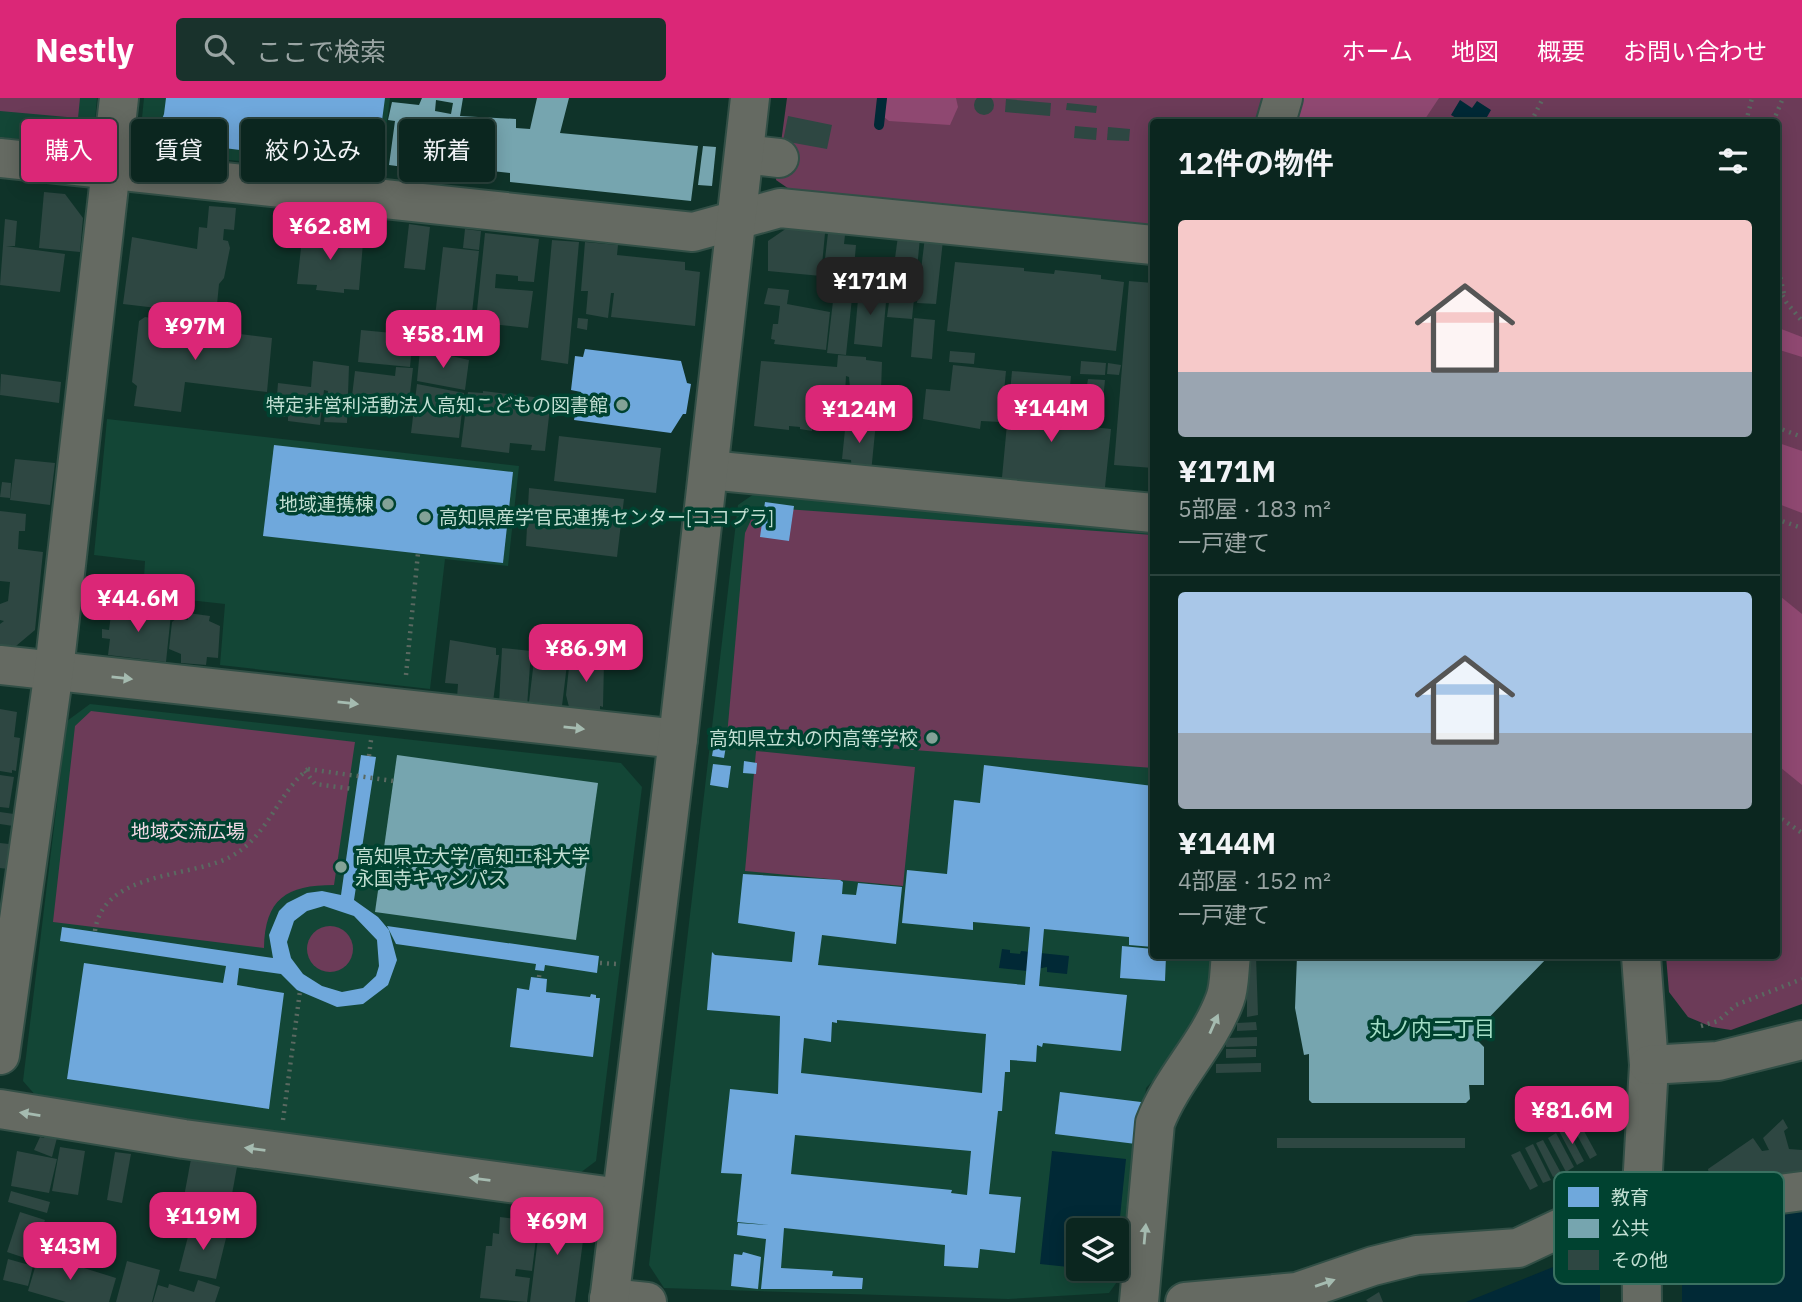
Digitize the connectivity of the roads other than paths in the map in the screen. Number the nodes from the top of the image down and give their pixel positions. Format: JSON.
{"nodes":[{"id":1,"x":119,"y":98,"type":"edge"},
{"id":2,"x":750,"y":98,"type":"edge"},
{"id":3,"x":1283,"y":98,"type":"edge"},
{"id":4,"x":117,"y":119,"type":"edge"},
{"id":5,"x":1277,"y":119,"type":"edge"},
{"id":6,"x":0,"y":158,"type":"edge"},
{"id":7,"x":21,"y":160,"type":"edge"},
{"id":8,"x":117,"y":169,"type":"edge"},
{"id":9,"x":110,"y":182,"type":"edge"},
{"id":10,"x":736,"y":220,"type":"junction"},
{"id":11,"x":1150,"y":245,"type":"edge"},
{"id":12,"x":709,"y":470,"type":"junction"},
{"id":13,"x":1150,"y":513,"type":"edge"},
{"id":14,"x":0,"y":664,"type":"edge"},
{"id":15,"x":54,"y":670,"type":"junction"},
{"id":16,"x":678,"y":739,"type":"junction"},
{"id":17,"x":1231,"y":959,"type":"edge"},
{"id":18,"x":1641,"y":959,"type":"edge"},
{"id":19,"x":6,"y":964,"type":"edge"},
{"id":20,"x":1802,"y":1040,"type":"edge"},
{"id":21,"x":0,"y":1055,"type":"edge"},
{"id":22,"x":1649,"y":1065,"type":"junction"},
{"id":23,"x":0,"y":1109,"type":"edge"},
{"id":24,"x":1643,"y":1172,"type":"edge"},
{"id":25,"x":1802,"y":1191,"type":"edge"},
{"id":26,"x":1784,"y":1193,"type":"edge"},
{"id":27,"x":621,"y":1198,"type":"junction"},
{"id":28,"x":1554,"y":1231,"type":"edge"},
{"id":29,"x":1642,"y":1284,"type":"edge"},
{"id":30,"x":609,"y":1300,"type":"edge"},
{"id":31,"x":647,"y":1302,"type":"edge"},
{"id":32,"x":1139,"y":1302,"type":"edge"},
{"id":33,"x":1185,"y":1302,"type":"edge"},
{"id":34,"x":1642,"y":1302,"type":"edge"}],
"edges":[{"from":1,"to":4,"type":"street"},
{"from":2,"to":10,"type":"street"},
{"from":3,"to":5,"type":"street"},
{"from":6,"to":7,"type":"street"},
{"from":8,"to":10,"type":"street"},
{"from":9,"to":15,"type":"street"},
{"from":10,"to":11,"type":"street"},
{"from":10,"to":12,"type":"street"},
{"from":12,"to":13,"type":"street"},
{"from":12,"to":16,"type":"street"},
{"from":14,"to":15,"type":"street"},
{"from":15,"to":16,"type":"street","one_way":true},
{"from":15,"to":19,"type":"street"},
{"from":16,"to":27,"type":"street"},
{"from":32,"to":17,"type":"street","one_way":true},
{"from":18,"to":22,"type":"street"},
{"from":19,"to":21,"type":"street"},
{"from":20,"to":22,"type":"street"},
{"from":22,"to":24,"type":"street"},
{"from":27,"to":23,"type":"street","one_way":true},
{"from":25,"to":26,"type":"street"},
{"from":27,"to":30,"type":"street"},
{"from":33,"to":28,"type":"street","one_way":true},
{"from":29,"to":34,"type":"street"},
{"from":30,"to":31,"type":"street"}]}
